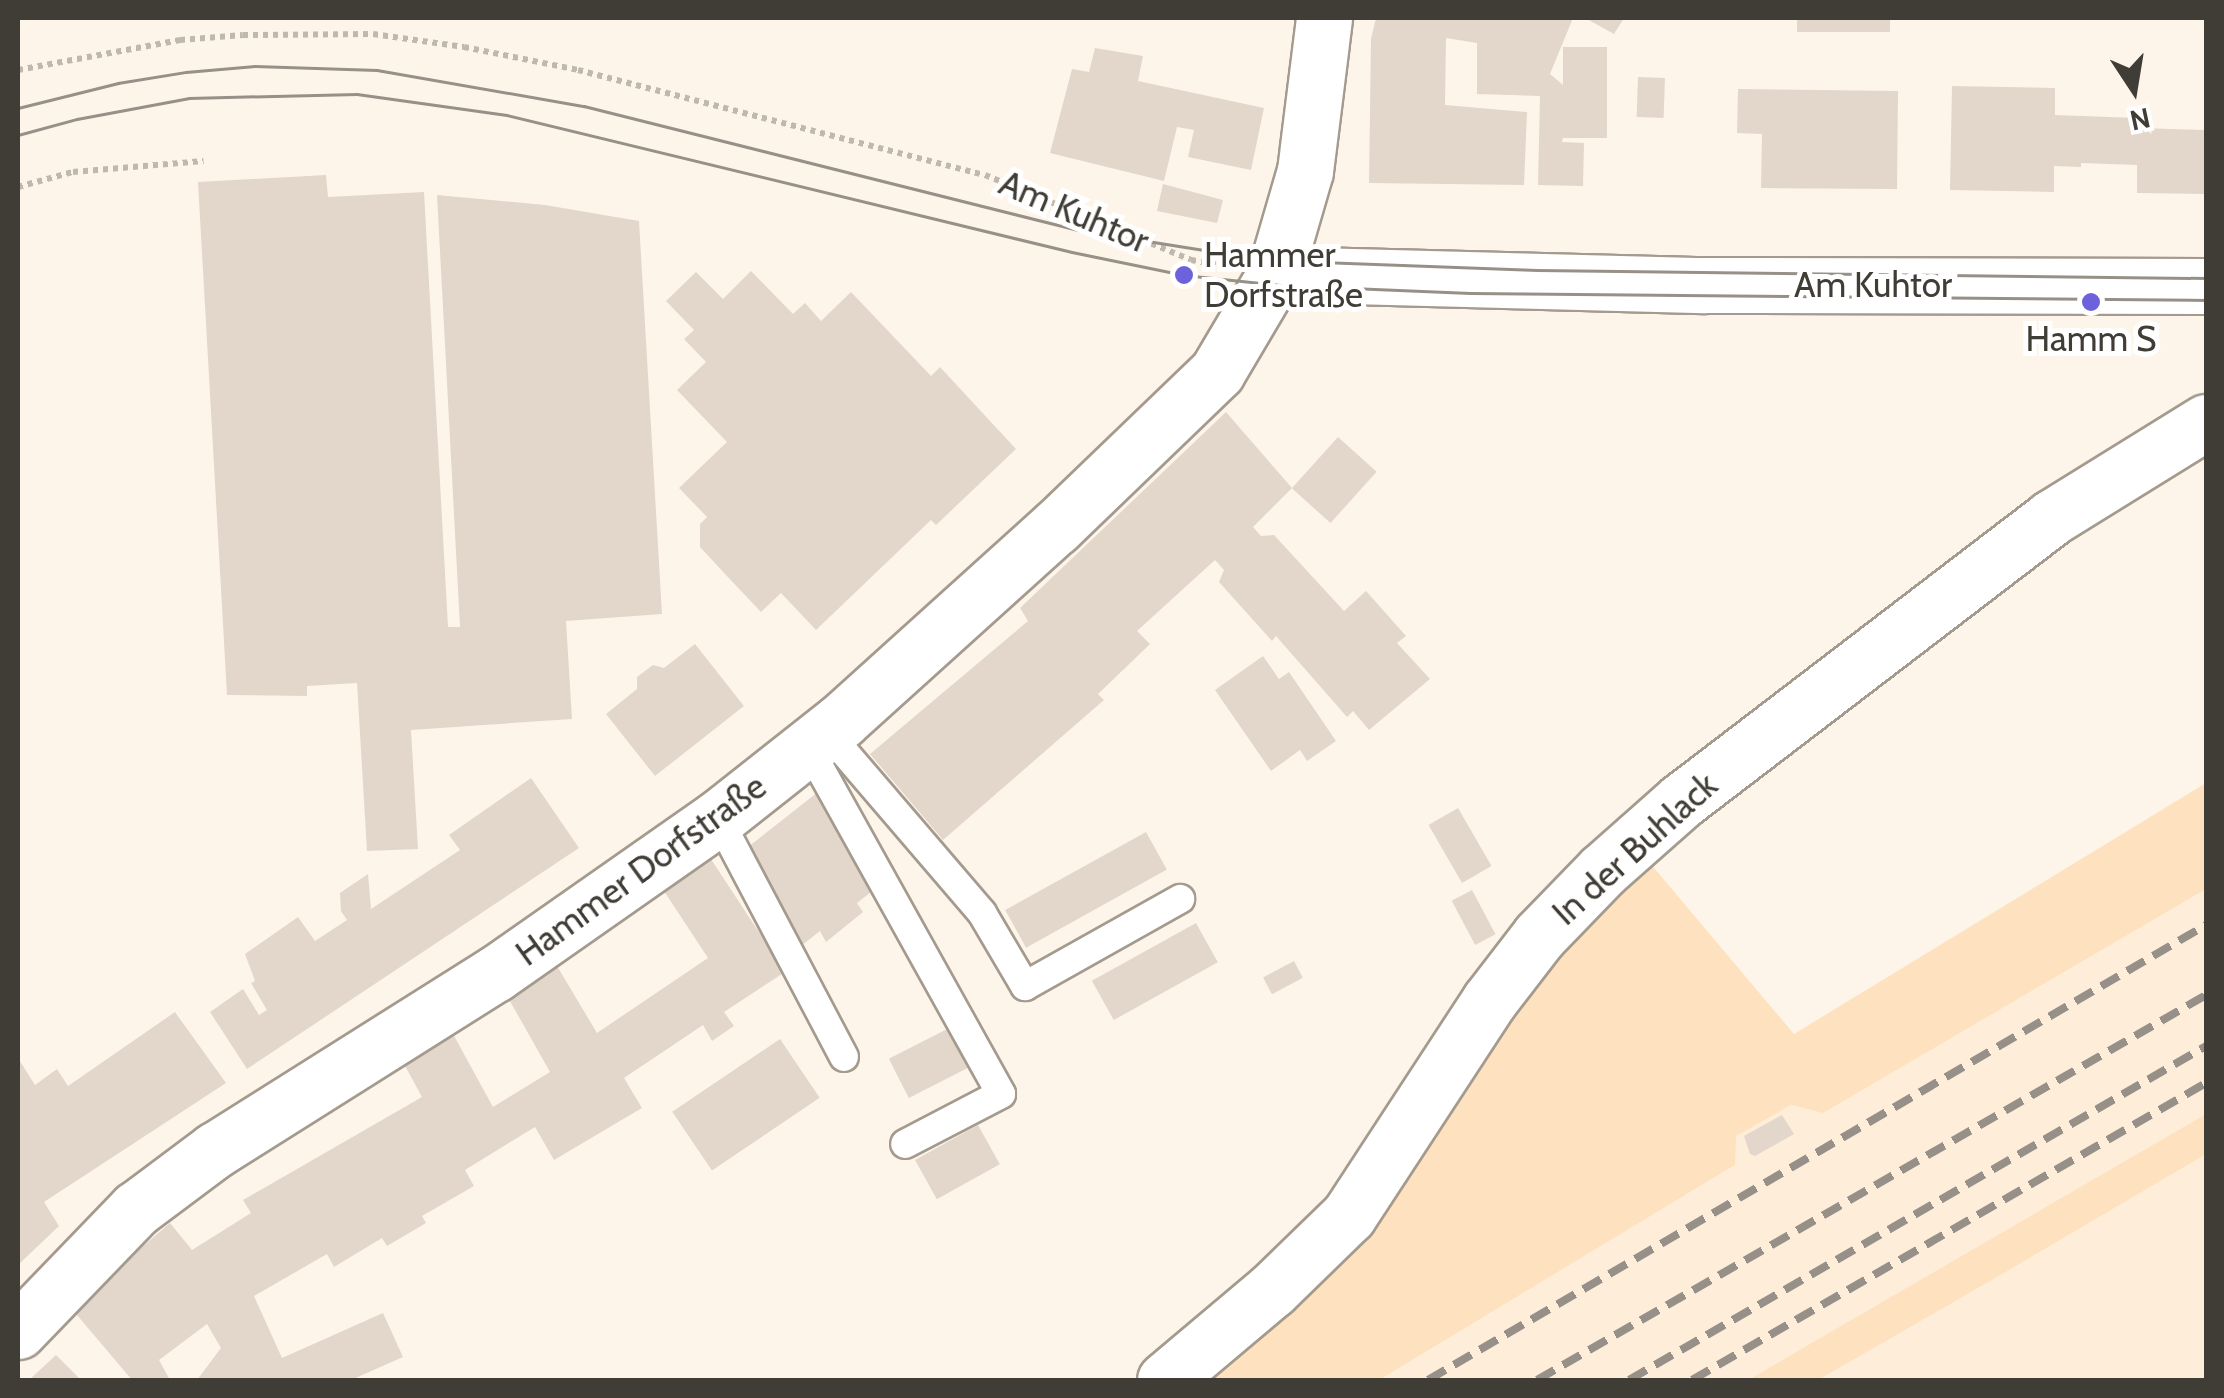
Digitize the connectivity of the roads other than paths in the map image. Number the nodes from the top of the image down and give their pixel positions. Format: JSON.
{"nodes":[{"id":1,"x":1324,"y":18,"type":"edge"},
{"id":2,"x":1274,"y":274,"type":"junction"},
{"id":3,"x":2206,"y":286,"type":"edge"},
{"id":4,"x":2206,"y":422,"type":"edge"},
{"id":5,"x":818,"y":740,"type":"junction"},
{"id":6,"x":718,"y":818,"type":"junction"},
{"id":7,"x":1180,"y":900,"type":"dead end"},
{"id":8,"x":844,"y":1056,"type":"dead end"},
{"id":9,"x":905,"y":1144,"type":"dead end"},
{"id":10,"x":18,"y":1331,"type":"edge"},
{"id":11,"x":1165,"y":1380,"type":"edge"}],
"edges":[{"from":1,"to":2,"type":"street","name":"Hammer Dorfstraße"},
{"from":2,"to":3,"type":"street","name":"Am Kuhtor"},
{"from":2,"to":5,"type":"street","name":"Hammer Dorfstraße"},
{"from":4,"to":11,"type":"street","name":"In der Buhlack"},
{"from":5,"to":6,"type":"street","name":"Hammer Dorfstraße"},
{"from":5,"to":7,"type":"lane"},
{"from":5,"to":9,"type":"lane"},
{"from":6,"to":8,"type":"lane"},
{"from":6,"to":10,"type":"street","name":"Hammer Dorfstraße"}]}
